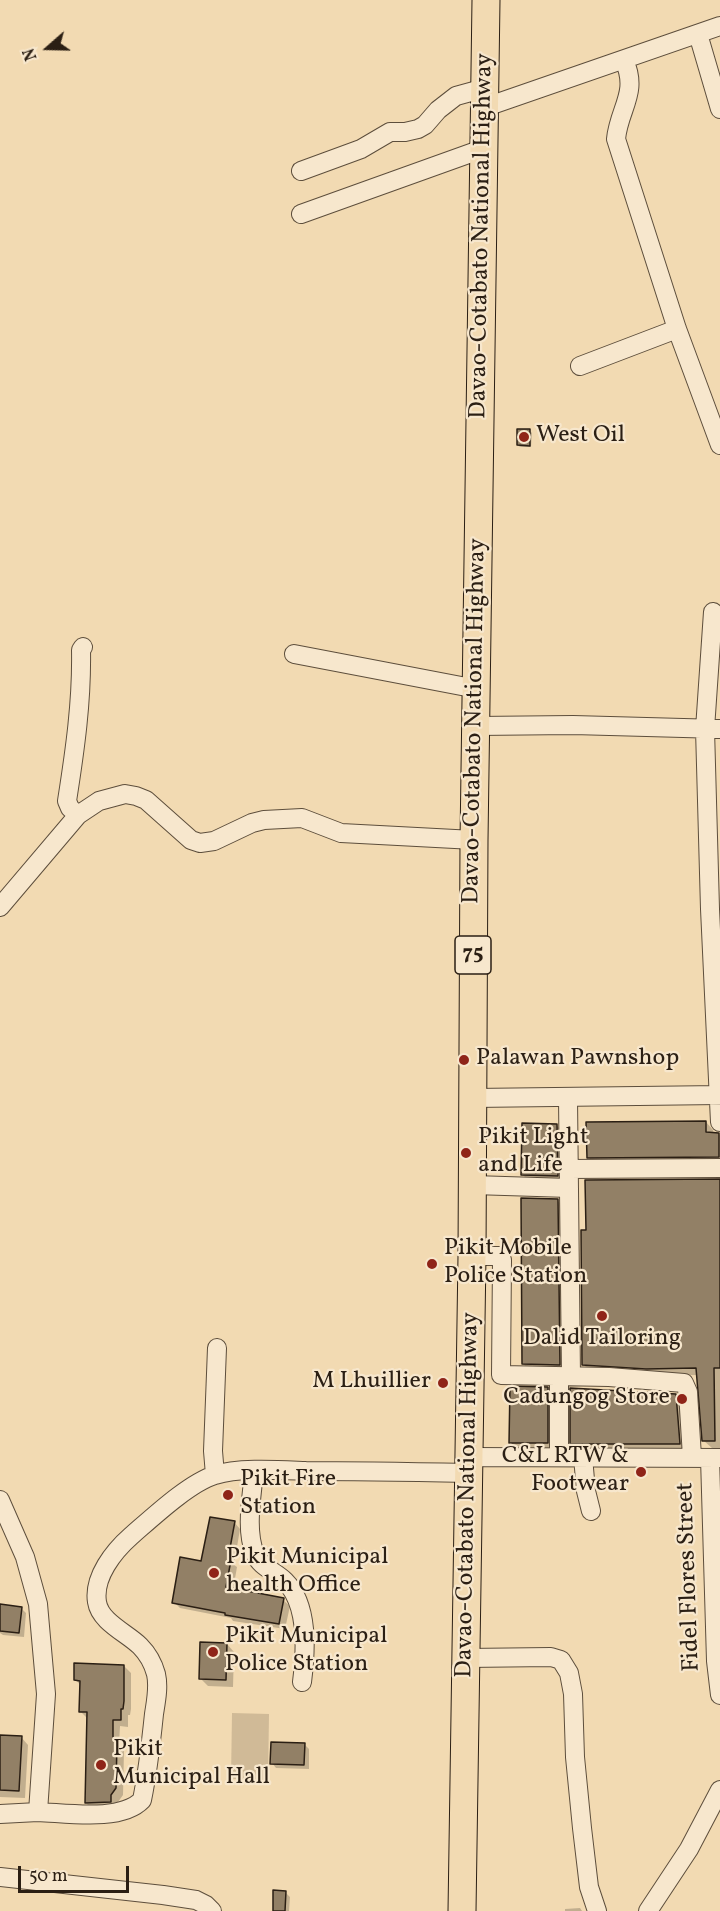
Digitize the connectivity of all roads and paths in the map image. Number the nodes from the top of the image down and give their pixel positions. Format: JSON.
{"nodes":[{"id":1,"x":486,"y":0,"type":"edge"},
{"id":2,"x":720,"y":26,"type":"edge"},
{"id":3,"x":698,"y":34,"type":"junction"},
{"id":4,"x":624,"y":60,"type":"junction"},
{"id":5,"x":484,"y":98,"type":"junction"},
{"id":6,"x":720,"y":109,"type":"edge"},
{"id":7,"x":485,"y":148,"type":"junction"},
{"id":8,"x":301,"y":171,"type":"dead end"},
{"id":9,"x":300,"y":214,"type":"dead end"},
{"id":10,"x":677,"y":329,"type":"junction"},
{"id":11,"x":580,"y":366,"type":"dead end"},
{"id":12,"x":720,"y":445,"type":"edge"},
{"id":13,"x":713,"y":612,"type":"dead end"},
{"id":14,"x":83,"y":647,"type":"dead end"},
{"id":15,"x":294,"y":654,"type":"dead end"},
{"id":16,"x":477,"y":689,"type":"junction"},
{"id":17,"x":476,"y":726,"type":"junction"},
{"id":18,"x":713,"y":729,"type":"edge"},
{"id":19,"x":78,"y":816,"type":"junction"},
{"id":20,"x":474,"y":840,"type":"junction"},
{"id":21,"x":0,"y":907,"type":"edge"},
{"id":22,"x":715,"y":909,"type":"edge"},
{"id":23,"x":719,"y":1095,"type":"edge"},
{"id":24,"x":472,"y":1098,"type":"junction"},
{"id":25,"x":568,"y":1098,"type":"junction"},
{"id":26,"x":720,"y":1122,"type":"edge"},
{"id":27,"x":720,"y":1168,"type":"edge"},
{"id":28,"x":569,"y":1169,"type":"junction"},
{"id":29,"x":473,"y":1185,"type":"junction"},
{"id":30,"x":569,"y":1188,"type":"junction"},
{"id":31,"x":472,"y":1256,"type":"junction"},
{"id":32,"x":502,"y":1344,"type":"junction"},
{"id":33,"x":471,"y":1345,"type":"junction"},
{"id":34,"x":217,"y":1348,"type":"dead end"},
{"id":35,"x":565,"y":1376,"type":"junction"},
{"id":36,"x":559,"y":1456,"type":"junction"},
{"id":37,"x":583,"y":1457,"type":"junction"},
{"id":38,"x":707,"y":1458,"type":"edge"},
{"id":39,"x":469,"y":1465,"type":"junction"},
{"id":40,"x":254,"y":1471,"type":"junction"},
{"id":41,"x":215,"y":1475,"type":"junction"},
{"id":42,"x":0,"y":1500,"type":"edge"},
{"id":43,"x":591,"y":1511,"type":"dead end"},
{"id":44,"x":466,"y":1658,"type":"junction"},
{"id":45,"x":302,"y":1682,"type":"dead end"},
{"id":46,"x":720,"y":1695,"type":"edge"},
{"id":47,"x":720,"y":1790,"type":"edge"},
{"id":48,"x":38,"y":1812,"type":"junction"},
{"id":49,"x":0,"y":1814,"type":"edge"},
{"id":50,"x":0,"y":1877,"type":"edge"},
{"id":51,"x":212,"y":1911,"type":"edge"},
{"id":52,"x":462,"y":1911,"type":"edge"},
{"id":53,"x":597,"y":1911,"type":"edge"},
{"id":54,"x":648,"y":1911,"type":"edge"}],
"edges":[{"from":1,"to":5,"type":"highway","name":"Davao-Cotabato National Highway","number":"75"},
{"from":2,"to":3,"type":"street"},
{"from":3,"to":4,"type":"street"},
{"from":3,"to":6,"type":"street"},
{"from":4,"to":5,"type":"street"},
{"from":4,"to":10,"type":"street"},
{"from":5,"to":7,"type":"highway","name":"Davao-Cotabato National Highway","number":"75"},
{"from":5,"to":8,"type":"street"},
{"from":7,"to":9,"type":"street"},
{"from":7,"to":16,"type":"highway","name":"Davao-Cotabato National Highway","number":"75"},
{"from":10,"to":11,"type":"street"},
{"from":10,"to":12,"type":"street"},
{"from":13,"to":18,"type":"street"},
{"from":14,"to":19,"type":"street"},
{"from":15,"to":16,"type":"street"},
{"from":16,"to":17,"type":"highway","name":"Davao-Cotabato National Highway","number":"75"},
{"from":17,"to":18,"type":"street"},
{"from":17,"to":20,"type":"highway","name":"Davao-Cotabato National Highway","number":"75"},
{"from":18,"to":22,"type":"street"},
{"from":19,"to":20,"type":"street"},
{"from":19,"to":21,"type":"street"},
{"from":20,"to":24,"type":"highway","name":"Davao-Cotabato National Highway","number":"75"},
{"from":22,"to":23,"type":"street"},
{"from":23,"to":25,"type":"street"},
{"from":23,"to":26,"type":"street"},
{"from":24,"to":25,"type":"street"},
{"from":24,"to":29,"type":"highway","name":"Davao-Cotabato National Highway","number":"75"},
{"from":25,"to":28,"type":"street"},
{"from":27,"to":28,"type":"street"},
{"from":28,"to":30,"type":"street"},
{"from":29,"to":30,"type":"street"},
{"from":29,"to":31,"type":"highway","name":"Davao-Cotabato National Highway","number":"75"},
{"from":30,"to":35,"type":"street"},
{"from":31,"to":32,"type":"street"},
{"from":31,"to":33,"type":"highway","name":"Davao-Cotabato National Highway","number":"75"},
{"from":32,"to":33,"type":"street"},
{"from":32,"to":35,"type":"street"},
{"from":33,"to":39,"type":"highway","name":"Davao-Cotabato National Highway","number":"75"},
{"from":34,"to":41,"type":"street"},
{"from":35,"to":36,"type":"street"},
{"from":35,"to":38,"type":"street","name":"Fidel Flores Street"},
{"from":36,"to":37,"type":"street"},
{"from":36,"to":39,"type":"street"},
{"from":37,"to":38,"type":"street"},
{"from":37,"to":43,"type":"street"},
{"from":38,"to":46,"type":"street","name":"Fidel Flores Street"},
{"from":39,"to":40,"type":"street"},
{"from":39,"to":44,"type":"highway","name":"Davao-Cotabato National Highway","number":"75"},
{"from":40,"to":41,"type":"street"},
{"from":40,"to":45,"type":"street"},
{"from":41,"to":48,"type":"street"},
{"from":42,"to":48,"type":"street"},
{"from":44,"to":52,"type":"highway","name":"Davao-Cotabato National Highway","number":"75"},
{"from":44,"to":53,"type":"street"},
{"from":47,"to":54,"type":"street"},
{"from":48,"to":49,"type":"street"},
{"from":50,"to":51,"type":"street"}]}
